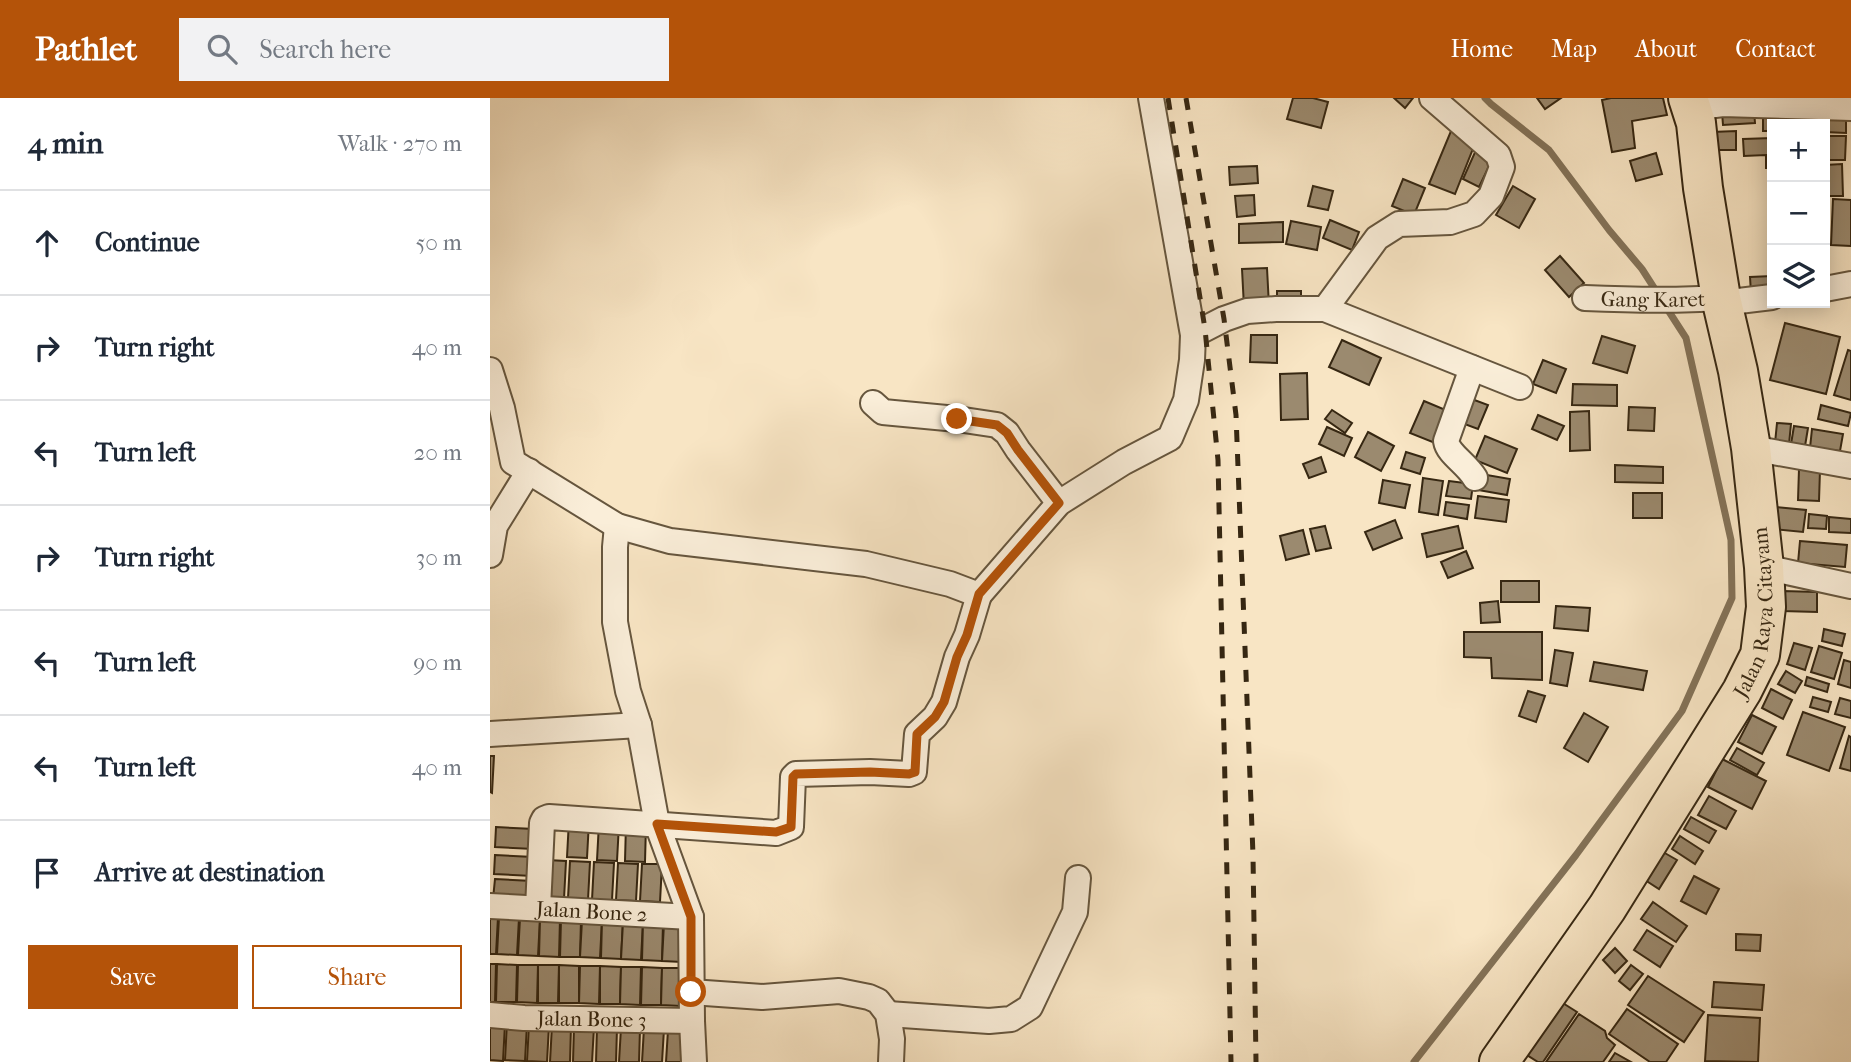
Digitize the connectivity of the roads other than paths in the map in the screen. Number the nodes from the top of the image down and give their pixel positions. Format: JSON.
{"nodes":[{"id":1,"x":1152,"y":98,"type":"edge"},
{"id":2,"x":1432,"y":98,"type":"edge"},
{"id":3,"x":1689,"y":103,"type":"edge"},
{"id":4,"x":1851,"y":108,"type":"edge"},
{"id":5,"x":1851,"y":284,"type":"edge"},
{"id":6,"x":1830,"y":288,"type":"edge"},
{"id":7,"x":1767,"y":296,"type":"edge"},
{"id":8,"x":1585,"y":298,"type":"dead end"},
{"id":9,"x":1712,"y":300,"type":"junction"},
{"id":10,"x":1325,"y":309,"type":"junction"},
{"id":11,"x":1193,"y":335,"type":"junction"},
{"id":12,"x":1472,"y":368,"type":"junction"},
{"id":13,"x":490,"y":370,"type":"edge"},
{"id":14,"x":1520,"y":387,"type":"dead end"},
{"id":15,"x":873,"y":403,"type":"dead end"},
{"id":16,"x":1751,"y":448,"type":"junction"},
{"id":17,"x":511,"y":464,"type":"edge"},
{"id":18,"x":1851,"y":466,"type":"edge"},
{"id":19,"x":1475,"y":478,"type":"dead end"},
{"id":20,"x":1059,"y":503,"type":"junction"},
{"id":21,"x":617,"y":526,"type":"junction"},
{"id":22,"x":490,"y":555,"type":"edge"},
{"id":23,"x":1764,"y":567,"type":"junction"},
{"id":24,"x":1851,"y":586,"type":"edge"},
{"id":25,"x":979,"y":594,"type":"junction"},
{"id":26,"x":639,"y":725,"type":"junction"},
{"id":27,"x":490,"y":734,"type":"edge"},
{"id":28,"x":657,"y":824,"type":"junction"},
{"id":29,"x":1078,"y":878,"type":"dead end"},
{"id":30,"x":490,"y":906,"type":"edge"},
{"id":31,"x":538,"y":908,"type":"junction"},
{"id":32,"x":691,"y":917,"type":"junction"},
{"id":33,"x":691,"y":992,"type":"junction"},
{"id":34,"x":888,"y":1014,"type":"junction"},
{"id":35,"x":490,"y":1015,"type":"edge"},
{"id":36,"x":692,"y":1021,"type":"junction"},
{"id":37,"x":694,"y":1062,"type":"edge"},
{"id":38,"x":891,"y":1062,"type":"edge"},
{"id":39,"x":1499,"y":1062,"type":"edge"}],
"edges":[{"from":1,"to":11,"type":"street"},
{"from":2,"to":10,"type":"street"},
{"from":3,"to":4,"type":"street"},
{"from":3,"to":9,"type":"main road","name":"Jalan Raya Citayam"},
{"from":5,"to":6,"type":"street"},
{"from":7,"to":9,"type":"street","name":"Gang Karet"},
{"from":8,"to":9,"type":"street","name":"Gang Karet"},
{"from":9,"to":16,"type":"main road","name":"Jalan Raya Citayam"},
{"from":10,"to":11,"type":"street"},
{"from":10,"to":12,"type":"street"},
{"from":11,"to":20,"type":"street"},
{"from":12,"to":14,"type":"street"},
{"from":12,"to":19,"type":"street"},
{"from":13,"to":17,"type":"street"},
{"from":15,"to":20,"type":"street"},
{"from":16,"to":18,"type":"street"},
{"from":16,"to":23,"type":"main road","name":"Jalan Raya Citayam"},
{"from":17,"to":21,"type":"street"},
{"from":17,"to":22,"type":"street"},
{"from":20,"to":25,"type":"street"},
{"from":21,"to":25,"type":"street"},
{"from":21,"to":26,"type":"street"},
{"from":23,"to":24,"type":"street"},
{"from":23,"to":39,"type":"main road","name":"Jalan Raya Citayam"},
{"from":25,"to":28,"type":"street"},
{"from":26,"to":27,"type":"street"},
{"from":26,"to":28,"type":"street"},
{"from":28,"to":31,"type":"street"},
{"from":28,"to":32,"type":"street"},
{"from":29,"to":34,"type":"street"},
{"from":30,"to":31,"type":"street","name":"Jalan Bone 2"},
{"from":31,"to":32,"type":"street","name":"Jalan Bone 2"},
{"from":32,"to":33,"type":"street"},
{"from":33,"to":34,"type":"street"},
{"from":33,"to":36,"type":"street"},
{"from":34,"to":38,"type":"street"},
{"from":35,"to":36,"type":"street","name":"Jalan Bone 3"},
{"from":36,"to":37,"type":"street"}]}
